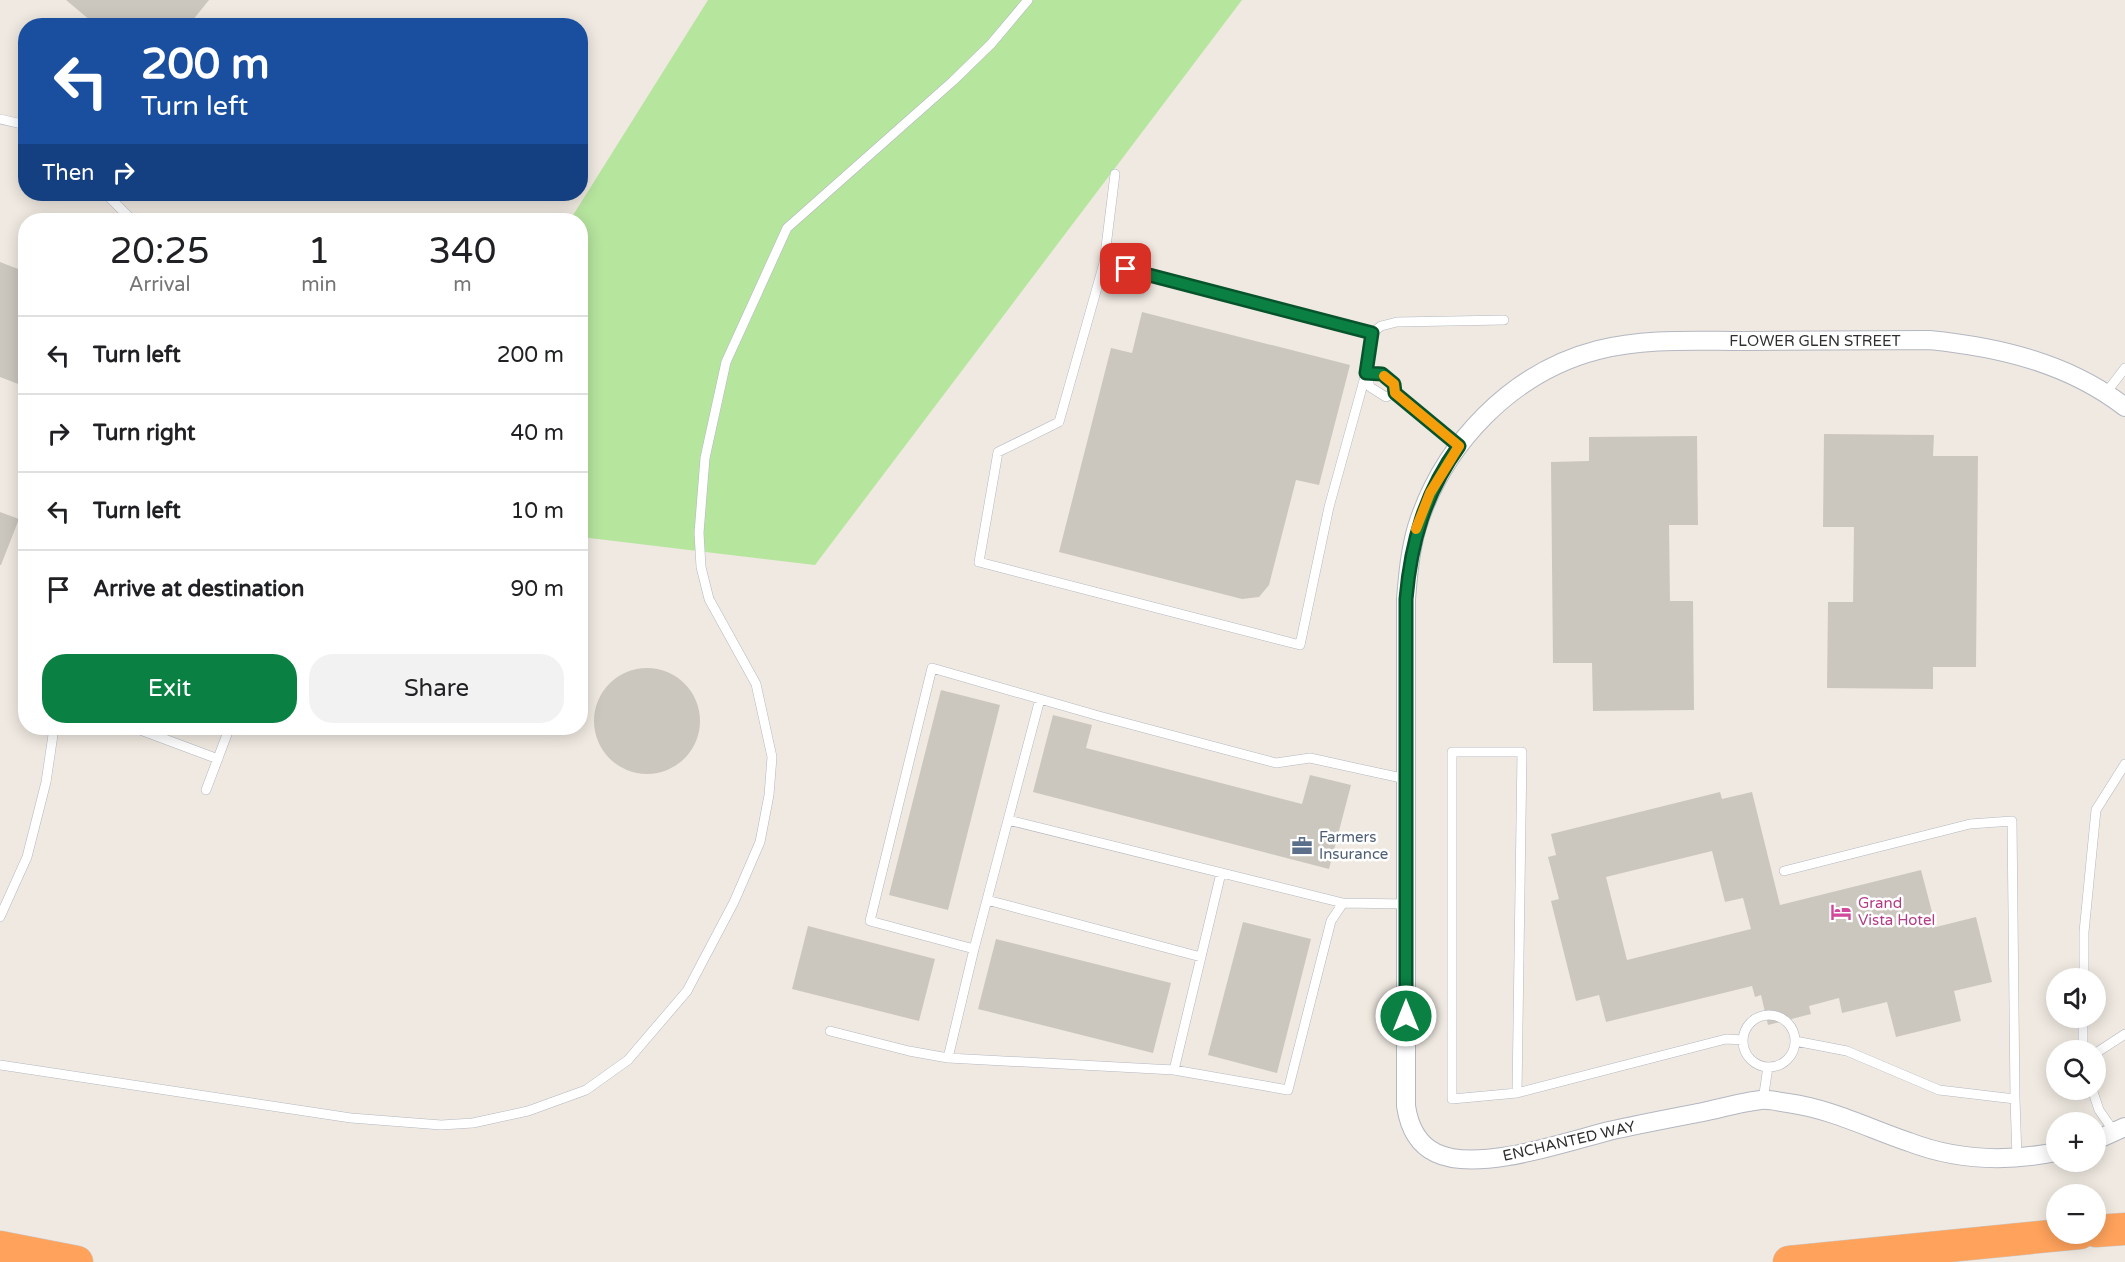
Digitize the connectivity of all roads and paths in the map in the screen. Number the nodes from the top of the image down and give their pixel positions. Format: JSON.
{"nodes":[{"id":1,"x":1028,"y":0,"type":"edge"},
{"id":2,"x":0,"y":119,"type":"edge"},
{"id":3,"x":18,"y":123,"type":"edge"},
{"id":4,"x":1115,"y":174,"type":"dead end"},
{"id":5,"x":113,"y":201,"type":"edge"},
{"id":6,"x":125,"y":213,"type":"edge"},
{"id":7,"x":1104,"y":263,"type":"junction"},
{"id":8,"x":1504,"y":320,"type":"dead end"},
{"id":9,"x":1372,"y":333,"type":"junction"},
{"id":10,"x":2125,"y":368,"type":"edge"},
{"id":11,"x":1366,"y":373,"type":"junction"},
{"id":12,"x":1395,"y":393,"type":"junction"},
{"id":13,"x":2105,"y":394,"type":"junction"},
{"id":14,"x":1505,"y":399,"type":"joint"},
{"id":15,"x":2125,"y":407,"type":"edge"},
{"id":16,"x":1459,"y":446,"type":"junction"},
{"id":17,"x":1040,"y":699,"type":"junction"},
{"id":18,"x":53,"y":735,"type":"edge"},
{"id":19,"x":154,"y":735,"type":"edge"},
{"id":20,"x":227,"y":735,"type":"edge"},
{"id":21,"x":218,"y":759,"type":"junction"},
{"id":22,"x":2125,"y":764,"type":"edge"},
{"id":23,"x":1406,"y":779,"type":"junction"},
{"id":24,"x":207,"y":790,"type":"dead end"},
{"id":25,"x":1008,"y":820,"type":"junction"},
{"id":26,"x":1784,"y":871,"type":"dead end"},
{"id":27,"x":1221,"y":873,"type":"junction"},
{"id":28,"x":987,"y":900,"type":"junction"},
{"id":29,"x":1343,"y":903,"type":"junction"},
{"id":30,"x":1406,"y":904,"type":"junction"},
{"id":31,"x":0,"y":917,"type":"edge"},
{"id":32,"x":974,"y":949,"type":"junction"},
{"id":33,"x":1201,"y":957,"type":"junction"},
{"id":34,"x":2084,"y":968,"type":"edge"},
{"id":35,"x":830,"y":1031,"type":"dead end"},
{"id":36,"x":2125,"y":1034,"type":"edge"},
{"id":37,"x":1743,"y":1040,"type":"junction"},
{"id":38,"x":1795,"y":1041,"type":"junction"},
{"id":39,"x":2106,"y":1046,"type":"edge"},
{"id":40,"x":948,"y":1058,"type":"junction"},
{"id":41,"x":0,"y":1065,"type":"edge"},
{"id":42,"x":1768,"y":1067,"type":"junction"},
{"id":43,"x":1174,"y":1070,"type":"junction"},
{"id":44,"x":1517,"y":1093,"type":"junction"},
{"id":45,"x":2015,"y":1099,"type":"junction"},
{"id":46,"x":1763,"y":1100,"type":"junction"},
{"id":47,"x":2096,"y":1100,"type":"edge"},
{"id":48,"x":2120,"y":1130,"type":"edge"},
{"id":49,"x":2106,"y":1136,"type":"edge"},
{"id":50,"x":2046,"y":1154,"type":"edge"},
{"id":51,"x":2018,"y":1158,"type":"junction"},
{"id":52,"x":2125,"y":1228,"type":"edge"},
{"id":53,"x":2106,"y":1231,"type":"edge"},
{"id":54,"x":2046,"y":1236,"type":"edge"},
{"id":55,"x":0,"y":1247,"type":"edge"},
{"id":56,"x":77,"y":1262,"type":"edge"},
{"id":57,"x":1789,"y":1262,"type":"edge"}],
"edges":[{"from":1,"to":41,"type":"lane"},
{"from":2,"to":3,"type":"lane"},
{"from":4,"to":7,"type":"lane"},
{"from":5,"to":6,"type":"lane"},
{"from":7,"to":9,"type":"lane"},
{"from":7,"to":11,"type":"lane"},
{"from":8,"to":9,"type":"lane"},
{"from":9,"to":11,"type":"lane"},
{"from":10,"to":13,"type":"lane"},
{"from":11,"to":12,"type":"lane"},
{"from":11,"to":12,"type":"lane"},
{"from":12,"to":16,"type":"lane"},
{"from":13,"to":14,"type":"street","name":"FLOWER GLEN STREET"},
{"from":13,"to":15,"type":"street","name":"FLOWER GLEN STREET"},
{"from":14,"to":16,"type":"street","name":"ENCHANTED WAY"},
{"from":16,"to":23,"type":"street","name":"ENCHANTED WAY"},
{"from":17,"to":23,"type":"lane"},
{"from":17,"to":25,"type":"lane"},
{"from":17,"to":32,"type":"lane"},
{"from":18,"to":31,"type":"lane"},
{"from":19,"to":21,"type":"lane"},
{"from":20,"to":21,"type":"lane"},
{"from":21,"to":24,"type":"lane"},
{"from":22,"to":34,"type":"lane"},
{"from":23,"to":30,"type":"street","name":"ENCHANTED WAY"},
{"from":25,"to":27,"type":"lane"},
{"from":25,"to":28,"type":"lane"},
{"from":26,"to":45,"type":"lane"},
{"from":27,"to":29,"type":"lane"},
{"from":27,"to":33,"type":"lane"},
{"from":28,"to":32,"type":"lane"},
{"from":28,"to":33,"type":"lane"},
{"from":29,"to":30,"type":"lane"},
{"from":29,"to":43,"type":"lane"},
{"from":30,"to":46,"type":"street","name":"ENCHANTED WAY"},
{"from":32,"to":40,"type":"lane"},
{"from":33,"to":43,"type":"lane"},
{"from":35,"to":40,"type":"lane"},
{"from":36,"to":39,"type":"lane"},
{"from":37,"to":38,"type":"lane"},
{"from":37,"to":42,"type":"lane"},
{"from":37,"to":44,"type":"lane"},
{"from":38,"to":42,"type":"lane"},
{"from":38,"to":45,"type":"lane"},
{"from":40,"to":43,"type":"lane"},
{"from":42,"to":46,"type":"lane"},
{"from":44,"to":44,"type":"lane"},
{"from":45,"to":51,"type":"lane"},
{"from":46,"to":51,"type":"street","name":"ENCHANTED WAY"},
{"from":47,"to":48,"type":"lane"},
{"from":48,"to":49,"type":"street"},
{"from":50,"to":51,"type":"street","name":"ENCHANTED WAY"},
{"from":52,"to":53,"type":"highway"},
{"from":54,"to":57,"type":"highway"},
{"from":55,"to":56,"type":"highway"}]}
